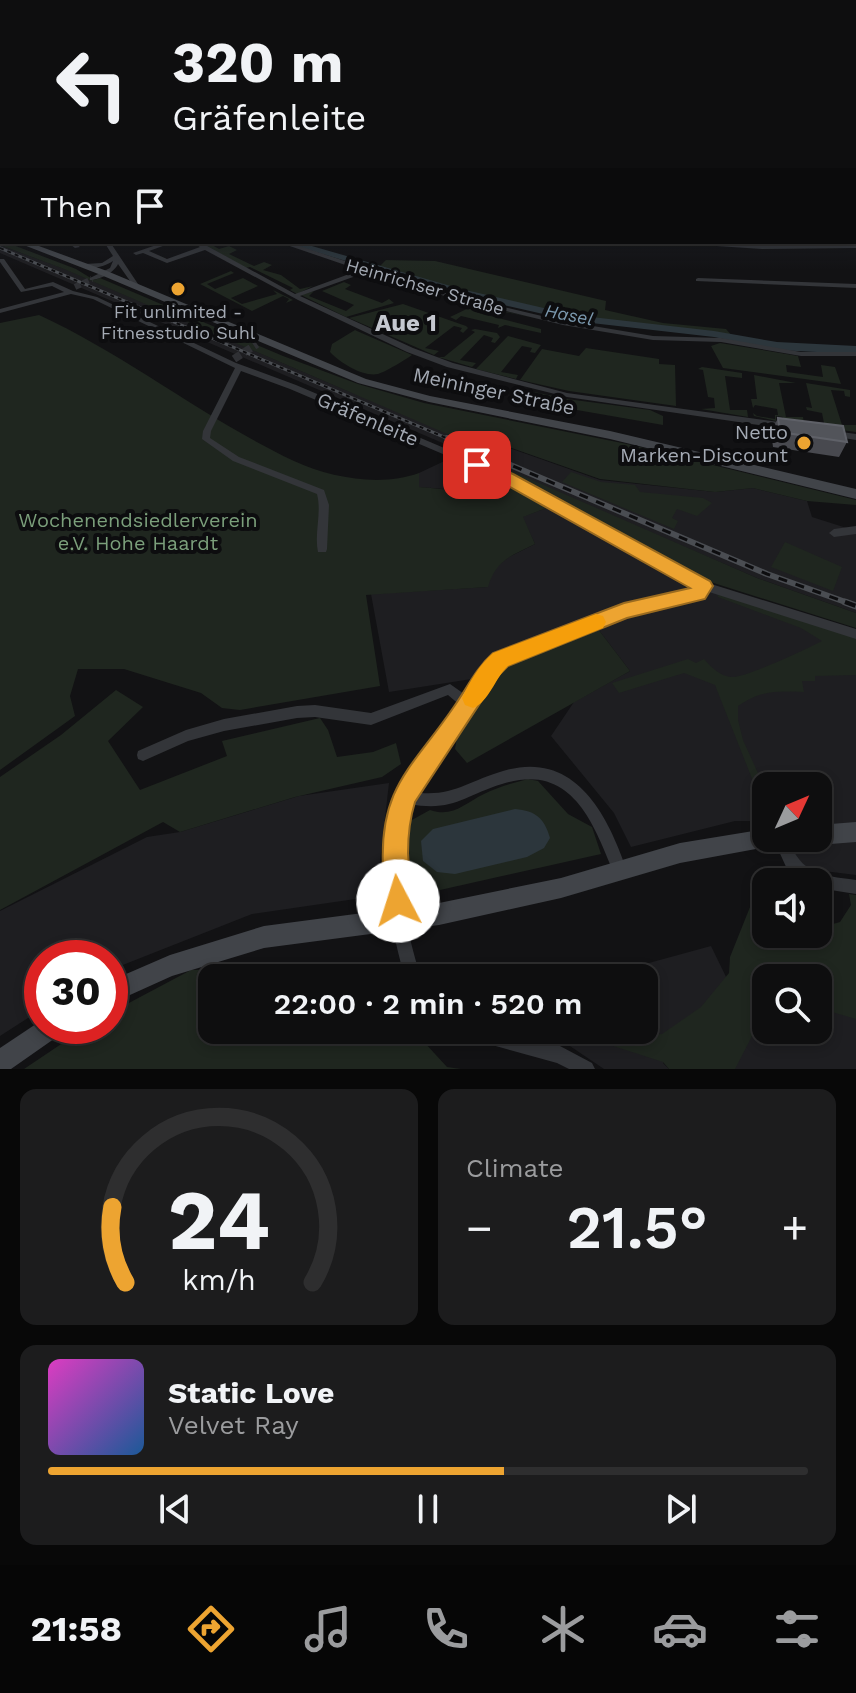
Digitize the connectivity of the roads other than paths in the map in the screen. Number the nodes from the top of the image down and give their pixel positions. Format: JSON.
{"nodes":[{"id":1,"x":25,"y":244,"type":"edge"},
{"id":2,"x":108,"y":244,"type":"edge"},
{"id":3,"x":165,"y":244,"type":"edge"},
{"id":4,"x":198,"y":244,"type":"edge"},
{"id":5,"x":287,"y":244,"type":"edge"},
{"id":6,"x":716,"y":244,"type":"edge"},
{"id":7,"x":816,"y":244,"type":"edge"},
{"id":8,"x":856,"y":246,"type":"edge"},
{"id":9,"x":830,"y":247,"type":"junction"},
{"id":10,"x":204,"y":248,"type":"junction"},
{"id":11,"x":116,"y":258,"type":"junction"},
{"id":12,"x":2,"y":260,"type":"dead end"},
{"id":13,"x":85,"y":266,"type":"junction"},
{"id":14,"x":366,"y":270,"type":"junction"},
{"id":15,"x":104,"y":273,"type":"junction"},
{"id":16,"x":92,"y":279,"type":"tunnel mouth"},
{"id":17,"x":698,"y":280,"type":"dead end"},
{"id":18,"x":856,"y":286,"type":"edge"},
{"id":19,"x":137,"y":287,"type":"junction"},
{"id":20,"x":71,"y":290,"type":"junction"},
{"id":21,"x":295,"y":296,"type":"junction"},
{"id":22,"x":0,"y":311,"type":"edge"},
{"id":23,"x":856,"y":354,"type":"edge"},
{"id":24,"x":234,"y":363,"type":"junction"},
{"id":25,"x":797,"y":428,"type":"edge"},
{"id":26,"x":822,"y":432,"type":"edge"},
{"id":27,"x":856,"y":437,"type":"edge"},
{"id":28,"x":856,"y":494,"type":"edge"},
{"id":29,"x":856,"y":530,"type":"edge"},
{"id":30,"x":834,"y":533,"type":"dead end"},
{"id":31,"x":322,"y":549,"type":"dead end"},
{"id":32,"x":704,"y":586,"type":"junction"},
{"id":33,"x":856,"y":634,"type":"edge"},
{"id":34,"x":469,"y":705,"type":"junction"},
{"id":35,"x":143,"y":755,"type":"dead end"},
{"id":36,"x":404,"y":797,"type":"junction"},
{"id":37,"x":856,"y":832,"type":"edge"},
{"id":38,"x":832,"y":834,"type":"edge"},
{"id":39,"x":752,"y":841,"type":"edge"},
{"id":40,"x":785,"y":852,"type":"edge"},
{"id":41,"x":620,"y":871,"type":"junction"},
{"id":42,"x":856,"y":887,"type":"edge"},
{"id":43,"x":400,"y":918,"type":"junction"},
{"id":44,"x":410,"y":964,"type":"edge"},
{"id":45,"x":128,"y":985,"type":"edge"},
{"id":46,"x":26,"y":1044,"type":"edge"},
{"id":47,"x":519,"y":1044,"type":"edge"},
{"id":48,"x":0,"y":1062,"type":"edge"},
{"id":49,"x":586,"y":1069,"type":"edge"}],
"edges":[{"from":1,"to":13,"type":"main road","name":"Meininger Straße"},
{"from":2,"to":11,"type":"street","name":"Meininger Straße"},
{"from":3,"to":10,"type":"street"},
{"from":4,"to":10,"type":"street"},
{"from":5,"to":14,"type":"street","name":"Heinrichser Straße"},
{"from":6,"to":9,"type":"street"},
{"from":7,"to":9,"type":"street"},
{"from":8,"to":9,"type":"street"},
{"from":10,"to":21,"type":"street"},
{"from":11,"to":13,"type":"street"},
{"from":11,"to":15,"type":"street"},
{"from":11,"to":19,"type":"street","name":"Meininger Straße"},
{"from":12,"to":20,"type":"street","name":"Gräfenleite"},
{"from":13,"to":15,"type":"main road","name":"Meininger Straße"},
{"from":14,"to":21,"type":"street"},
{"from":14,"to":23,"type":"street","name":"Heinrichser Straße"},
{"from":15,"to":16,"type":"street"},
{"from":15,"to":19,"type":"main road","name":"Meininger Straße"},
{"from":17,"to":18,"type":"street"},
{"from":19,"to":28,"type":"main road","name":"Meininger Straße"},
{"from":20,"to":22,"type":"street"},
{"from":20,"to":24,"type":"street","name":"Gräfenleite"},
{"from":21,"to":25,"type":"street"},
{"from":24,"to":31,"type":"street"},
{"from":24,"to":32,"type":"street","name":"Gräfenleite"},
{"from":26,"to":27,"type":"street"},
{"from":29,"to":30,"type":"street"},
{"from":32,"to":33,"type":"street","name":"Gräfenleite"},
{"from":32,"to":34,"type":"street"},
{"from":34,"to":35,"type":"street"},
{"from":34,"to":36,"type":"street"},
{"from":36,"to":41,"type":"street"},
{"from":36,"to":43,"type":"street"},
{"from":37,"to":38,"type":"main road"},
{"from":39,"to":41,"type":"main road"},
{"from":40,"to":42,"type":"street"},
{"from":41,"to":43,"type":"main road"},
{"from":43,"to":44,"type":"street"},
{"from":43,"to":45,"type":"main road"},
{"from":46,"to":48,"type":"main road"},
{"from":47,"to":49,"type":"street"}]}
